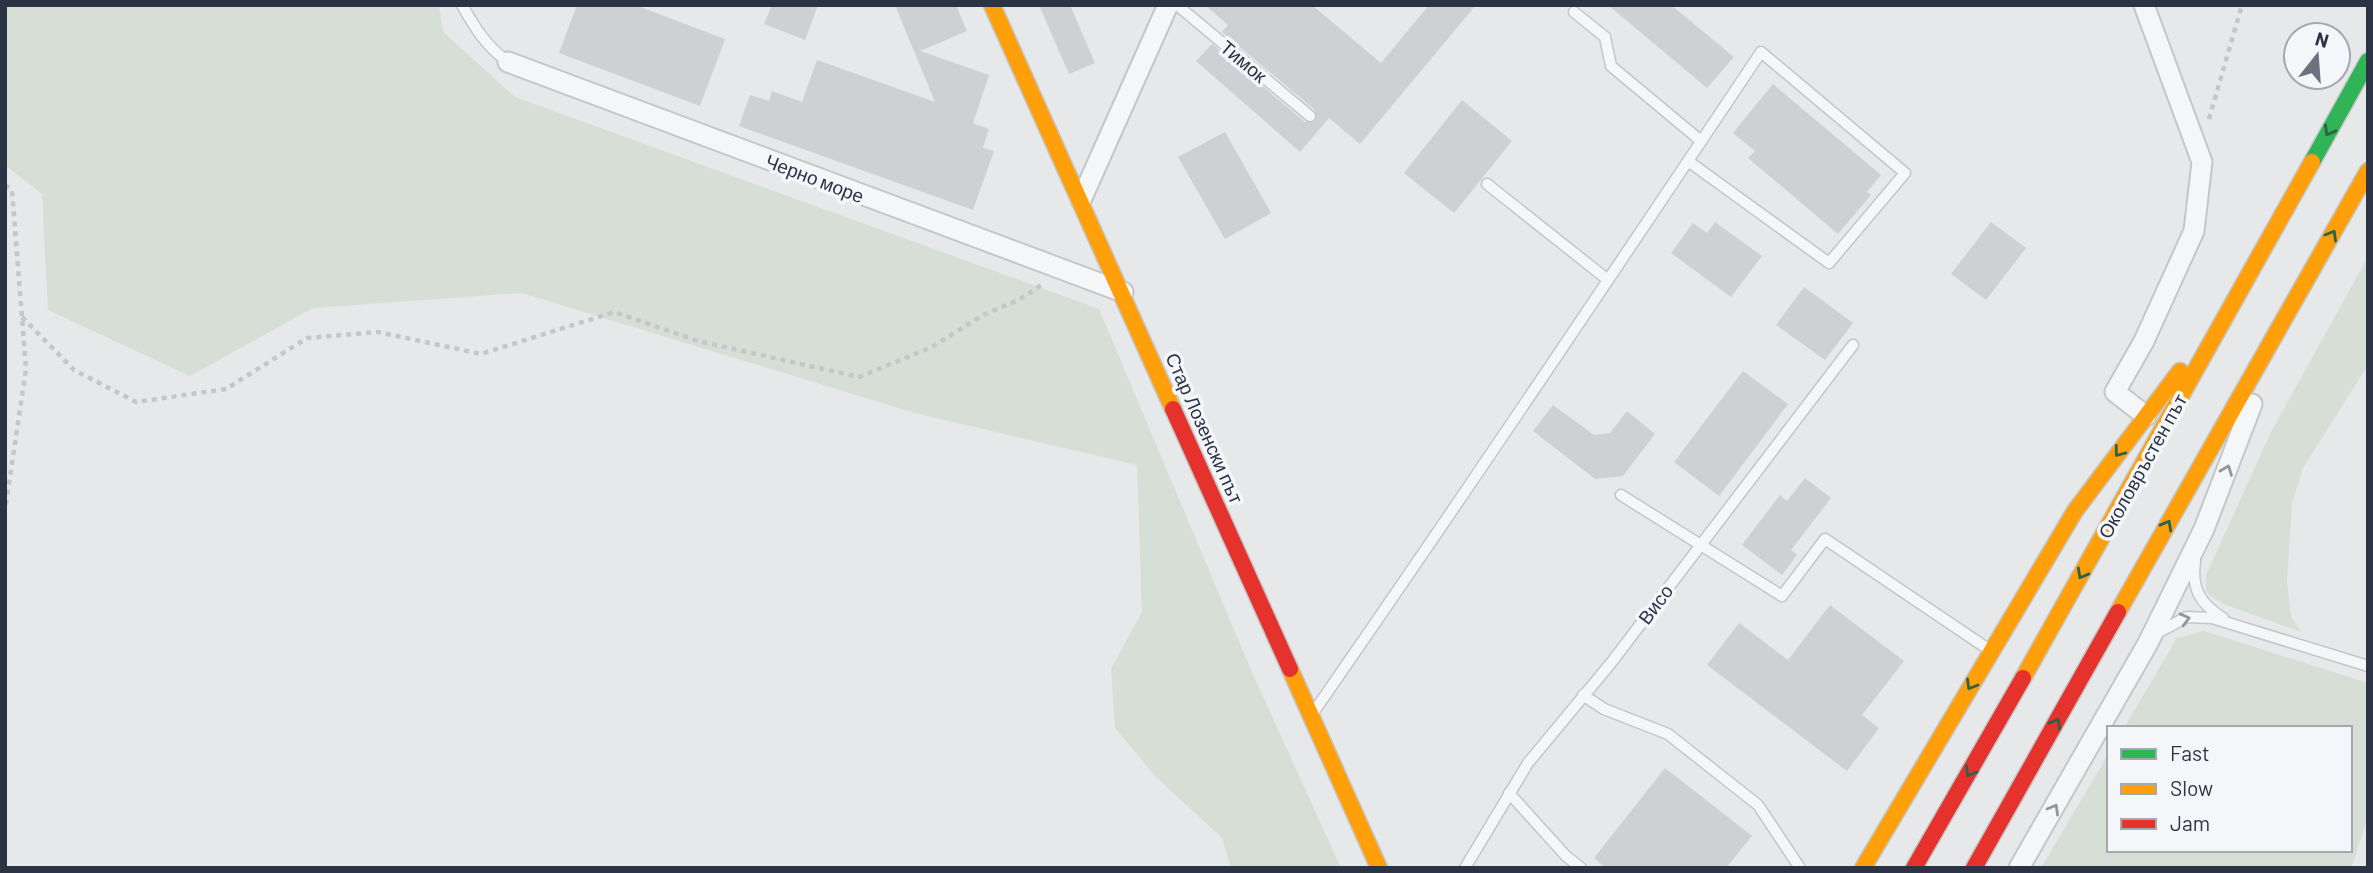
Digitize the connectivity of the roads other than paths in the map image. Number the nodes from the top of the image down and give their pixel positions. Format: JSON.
{"nodes":[{"id":1,"x":462,"y":5,"type":"edge"},
{"id":2,"x":992,"y":5,"type":"edge"},
{"id":3,"x":1168,"y":5,"type":"edge"},
{"id":4,"x":1177,"y":5,"type":"edge"},
{"id":5,"x":2144,"y":5,"type":"edge"},
{"id":6,"x":1574,"y":12,"type":"dead end"},
{"id":7,"x":508,"y":62,"type":"joint"},
{"id":8,"x":2366,"y":63,"type":"edge"},
{"id":9,"x":1311,"y":116,"type":"dead end"},
{"id":10,"x":1701,"y":141,"type":"junction"},
{"id":11,"x":1688,"y":161,"type":"junction"},
{"id":12,"x":2368,"y":171,"type":"edge"},
{"id":13,"x":1487,"y":184,"type":"dead end"},
{"id":14,"x":1080,"y":200,"type":"junction"},
{"id":15,"x":2247,"y":279,"type":"junction"},
{"id":16,"x":1608,"y":280,"type":"junction"},
{"id":17,"x":1123,"y":292,"type":"junction"},
{"id":18,"x":2297,"y":293,"type":"junction"},
{"id":19,"x":1853,"y":345,"type":"dead end"},
{"id":20,"x":2146,"y":416,"type":"junction"},
{"id":21,"x":1621,"y":495,"type":"dead end"},
{"id":22,"x":2204,"y":529,"type":"junction"},
{"id":23,"x":1700,"y":545,"type":"junction"},
{"id":24,"x":2229,"y":622,"type":"junction"},
{"id":25,"x":2148,"y":643,"type":"junction"},
{"id":26,"x":1991,"y":651,"type":"junction"},
{"id":27,"x":2368,"y":666,"type":"edge"},
{"id":28,"x":1583,"y":695,"type":"junction"},
{"id":29,"x":1310,"y":717,"type":"junction"},
{"id":30,"x":1508,"y":793,"type":"junction"},
{"id":31,"x":1379,"y":868,"type":"edge"},
{"id":32,"x":1465,"y":868,"type":"edge"},
{"id":33,"x":1581,"y":868,"type":"edge"},
{"id":34,"x":1800,"y":868,"type":"edge"},
{"id":35,"x":1863,"y":868,"type":"edge"},
{"id":36,"x":1914,"y":868,"type":"edge"},
{"id":37,"x":1973,"y":868,"type":"edge"},
{"id":38,"x":2019,"y":868,"type":"edge"}],
"edges":[{"from":1,"to":7,"type":"lane"},
{"from":2,"to":14,"type":"main road","name":"Стар Лозенски път"},
{"from":3,"to":14,"type":"street"},
{"from":4,"to":9,"type":"lane","name":"Тимок"},
{"from":5,"to":20,"type":"street"},
{"from":6,"to":10,"type":"lane"},
{"from":7,"to":17,"type":"street","name":"Черно море"},
{"from":8,"to":15,"type":"main road","name":"Околовръстен път","one_way":true},
{"from":10,"to":11,"type":"lane"},
{"from":10,"to":11,"type":"lane"},
{"from":11,"to":16,"type":"lane"},
{"from":18,"to":12,"type":"main road","one_way":true},
{"from":13,"to":16,"type":"lane"},
{"from":14,"to":17,"type":"main road","name":"Стар Лозенски път"},
{"from":15,"to":20,"type":"main road"},
{"from":15,"to":36,"type":"main road","name":"Околовръстен път","one_way":true},
{"from":16,"to":29,"type":"lane"},
{"from":17,"to":29,"type":"main road","name":"Стар Лозенски път"},
{"from":22,"to":18,"type":"street","one_way":true},
{"from":37,"to":18,"type":"main road","one_way":true},
{"from":19,"to":23,"type":"lane","name":"Висо"},
{"from":20,"to":26,"type":"main road","one_way":true},
{"from":21,"to":23,"type":"lane"},
{"from":22,"to":24,"type":"lane"},
{"from":22,"to":25,"type":"street"},
{"from":23,"to":26,"type":"lane"},
{"from":23,"to":28,"type":"lane","name":"Висо"},
{"from":25,"to":24,"type":"lane","one_way":true},
{"from":24,"to":27,"type":"lane"},
{"from":38,"to":25,"type":"street","one_way":true},
{"from":26,"to":35,"type":"main road","one_way":true},
{"from":28,"to":30,"type":"lane","name":"Висо"},
{"from":28,"to":34,"type":"lane"},
{"from":29,"to":31,"type":"main road","name":"Стар Лозенски път"},
{"from":30,"to":32,"type":"lane","name":"Висо"},
{"from":30,"to":33,"type":"lane"}]}
